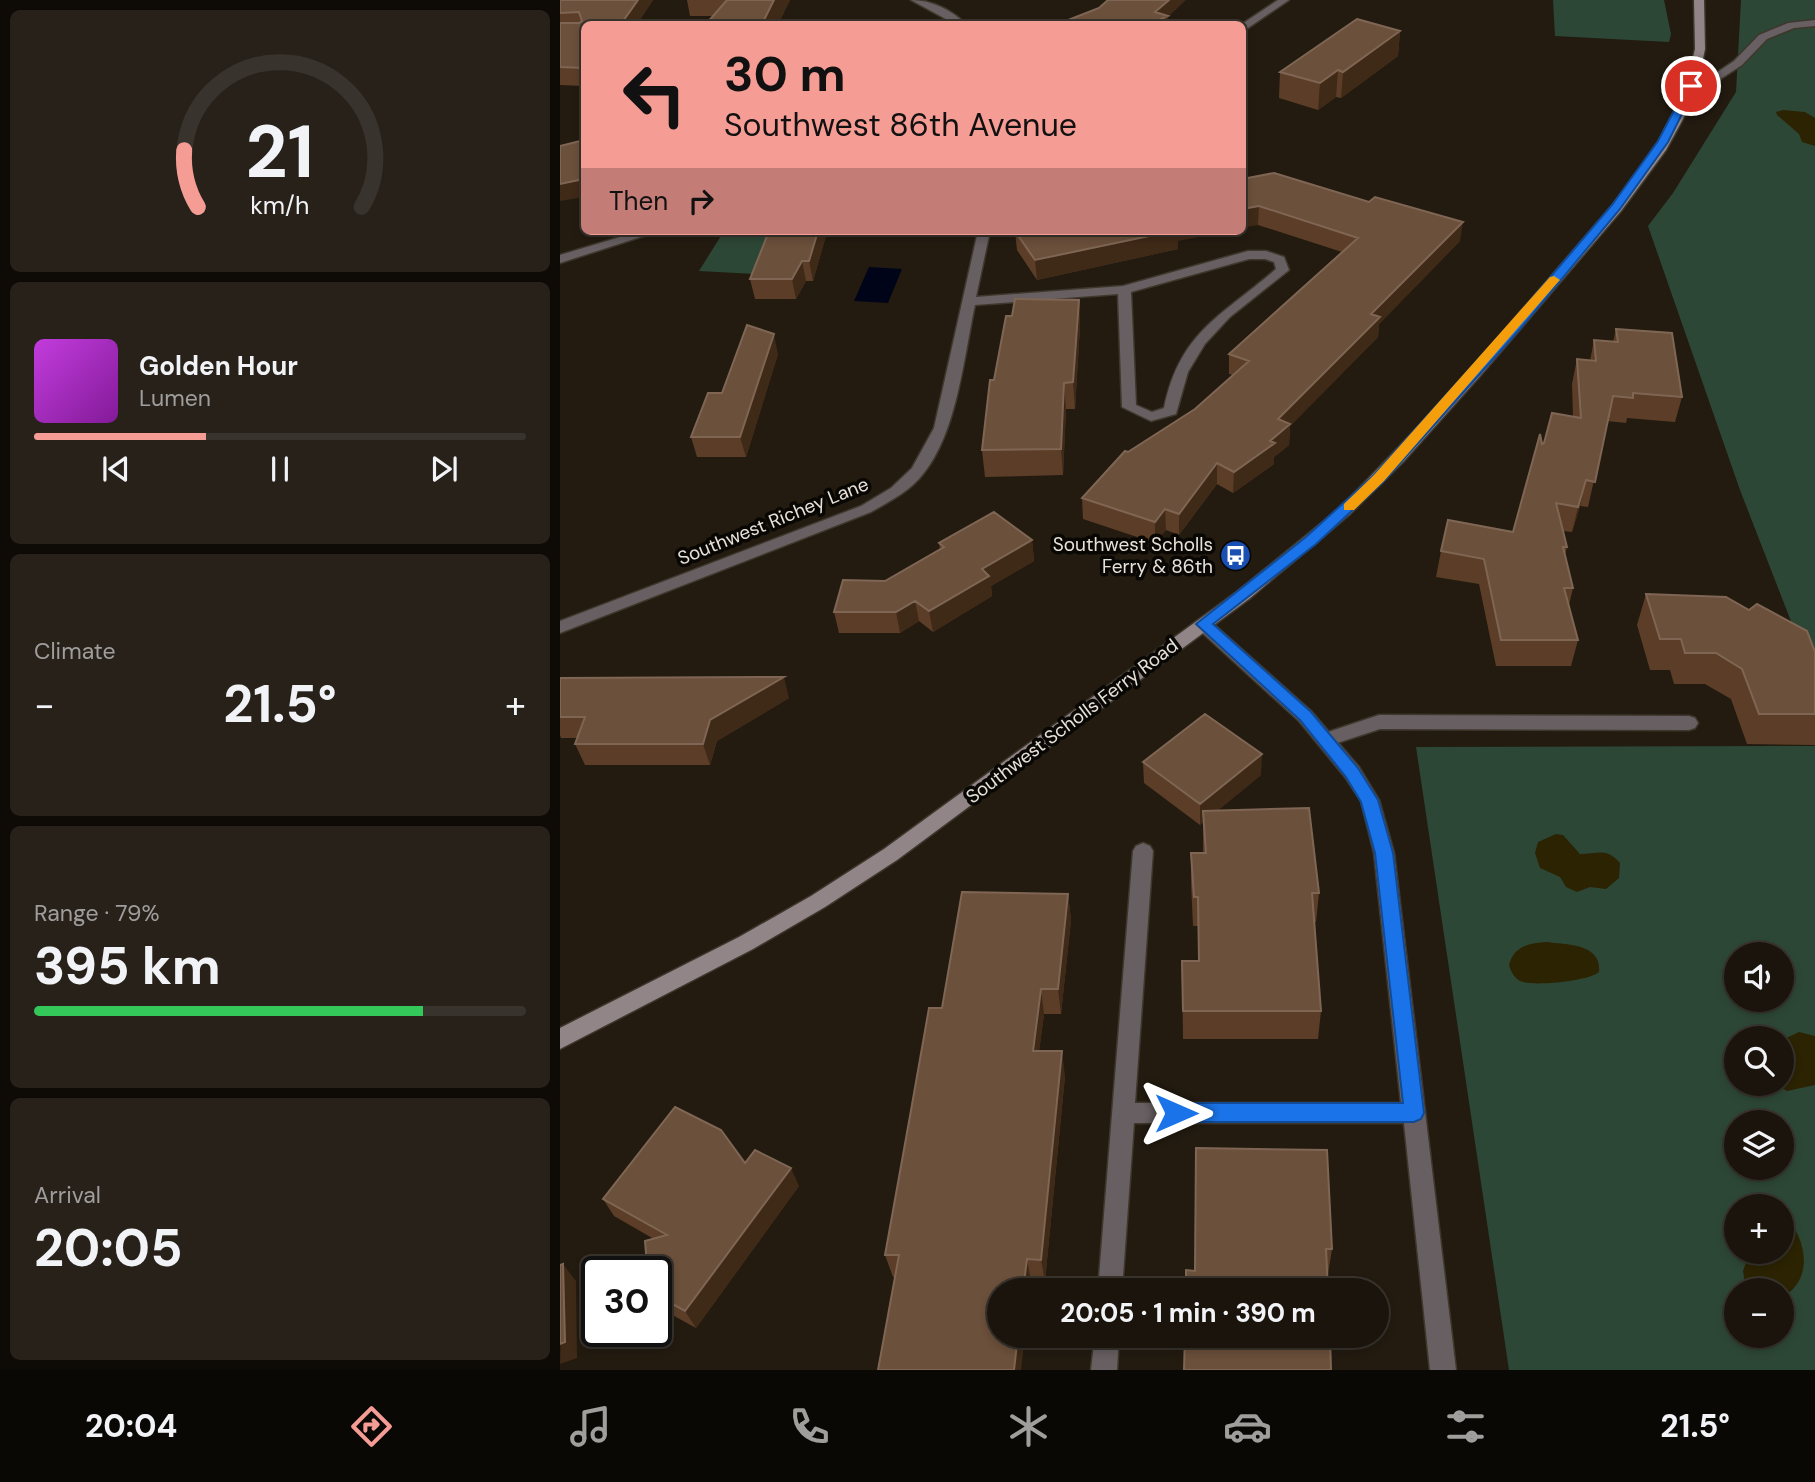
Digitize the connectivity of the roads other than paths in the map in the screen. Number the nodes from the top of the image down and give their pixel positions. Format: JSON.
{"nodes":[{"id":1,"x":916,"y":0,"type":"edge"},
{"id":2,"x":1284,"y":0,"type":"edge"},
{"id":3,"x":1699,"y":0,"type":"edge"},
{"id":4,"x":955,"y":21,"type":"edge"},
{"id":5,"x":1815,"y":23,"type":"edge"},
{"id":6,"x":1246,"y":26,"type":"edge"},
{"id":7,"x":1687,"y":96,"type":"junction"},
{"id":8,"x":640,"y":235,"type":"edge"},
{"id":9,"x":983,"y":235,"type":"edge"},
{"id":10,"x":560,"y":259,"type":"edge"},
{"id":11,"x":1124,"y":290,"type":"junction"},
{"id":12,"x":969,"y":301,"type":"junction"},
{"id":13,"x":1203,"y":624,"type":"junction"},
{"id":14,"x":560,"y":626,"type":"edge"},
{"id":15,"x":1689,"y":723,"type":"dead end"},
{"id":16,"x":1325,"y":740,"type":"junction"},
{"id":17,"x":1143,"y":851,"type":"dead end"},
{"id":18,"x":560,"y":1039,"type":"edge"},
{"id":19,"x":1124,"y":1113,"type":"junction"},
{"id":20,"x":1414,"y":1113,"type":"junction"},
{"id":21,"x":1111,"y":1278,"type":"edge"},
{"id":22,"x":1106,"y":1348,"type":"edge"},
{"id":23,"x":1104,"y":1370,"type":"edge"},
{"id":24,"x":1443,"y":1370,"type":"edge"}],
"edges":[{"from":1,"to":4,"type":"street"},
{"from":2,"to":6,"type":"street"},
{"from":3,"to":7,"type":"main road","name":"Southwest Scholls Ferry Road"},
{"from":5,"to":7,"type":"street"},
{"from":7,"to":13,"type":"main road","name":"Southwest Scholls Ferry Road"},
{"from":8,"to":10,"type":"street"},
{"from":9,"to":12,"type":"street","name":"Southwest Richey Lane"},
{"from":11,"to":11,"type":"street"},
{"from":11,"to":12,"type":"street"},
{"from":12,"to":14,"type":"street","name":"Southwest Richey Lane"},
{"from":13,"to":16,"type":"street"},
{"from":13,"to":18,"type":"main road","name":"Southwest Scholls Ferry Road"},
{"from":15,"to":16,"type":"street"},
{"from":16,"to":20,"type":"street"},
{"from":17,"to":19,"type":"street"},
{"from":19,"to":20,"type":"street"},
{"from":19,"to":21,"type":"street"},
{"from":20,"to":24,"type":"street"},
{"from":22,"to":23,"type":"street"}]}
